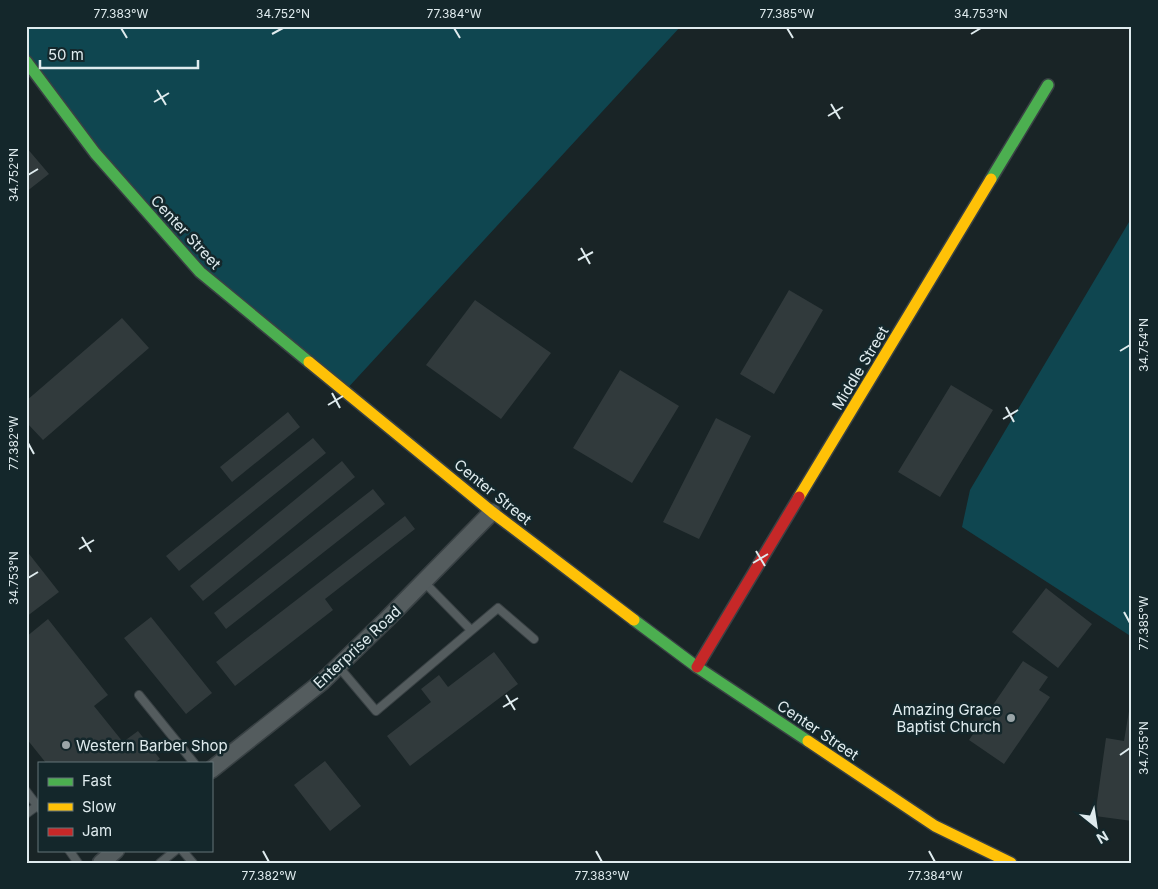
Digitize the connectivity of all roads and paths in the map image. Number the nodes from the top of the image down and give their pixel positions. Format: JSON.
{"nodes":[{"id":1,"x":26,"y":61,"type":"edge"},
{"id":2,"x":1048,"y":85,"type":"dead end"},
{"id":3,"x":492,"y":512,"type":"junction"},
{"id":4,"x":424,"y":582,"type":"junction"},
{"id":5,"x":470,"y":629,"type":"junction"},
{"id":6,"x":534,"y":639,"type":"dead end"},
{"id":7,"x":338,"y":666,"type":"junction"},
{"id":8,"x":697,"y":667,"type":"junction"},
{"id":9,"x":139,"y":695,"type":"dead end"},
{"id":10,"x":193,"y":762,"type":"edge"},
{"id":11,"x":212,"y":769,"type":"edge"},
{"id":12,"x":26,"y":791,"type":"edge"},
{"id":13,"x":38,"y":807,"type":"edge"},
{"id":14,"x":26,"y":814,"type":"edge"},
{"id":15,"x":70,"y":852,"type":"edge"},
{"id":16,"x":114,"y":852,"type":"edge"},
{"id":17,"x":174,"y":852,"type":"edge"},
{"id":18,"x":184,"y":852,"type":"edge"},
{"id":19,"x":78,"y":863,"type":"edge"},
{"id":20,"x":101,"y":863,"type":"edge"},
{"id":21,"x":160,"y":863,"type":"edge"},
{"id":22,"x":193,"y":863,"type":"edge"},
{"id":23,"x":1011,"y":863,"type":"edge"}],
"edges":[{"from":1,"to":3,"type":"street","name":"Center Street"},
{"from":2,"to":8,"type":"street","name":"Middle Street"},
{"from":3,"to":4,"type":"street","name":"Enterprise Road"},
{"from":3,"to":8,"type":"street","name":"Center Street"},
{"from":4,"to":5,"type":"lane"},
{"from":4,"to":7,"type":"street","name":"Enterprise Road"},
{"from":5,"to":6,"type":"lane"},
{"from":5,"to":7,"type":"lane"},
{"from":7,"to":11,"type":"street","name":"Enterprise Road"},
{"from":8,"to":23,"type":"street","name":"Center Street"},
{"from":9,"to":10,"type":"lane"},
{"from":12,"to":13,"type":"lane"},
{"from":13,"to":14,"type":"lane"},
{"from":15,"to":19,"type":"lane"},
{"from":16,"to":20,"type":"street"},
{"from":17,"to":21,"type":"lane"},
{"from":18,"to":22,"type":"lane"}]}
